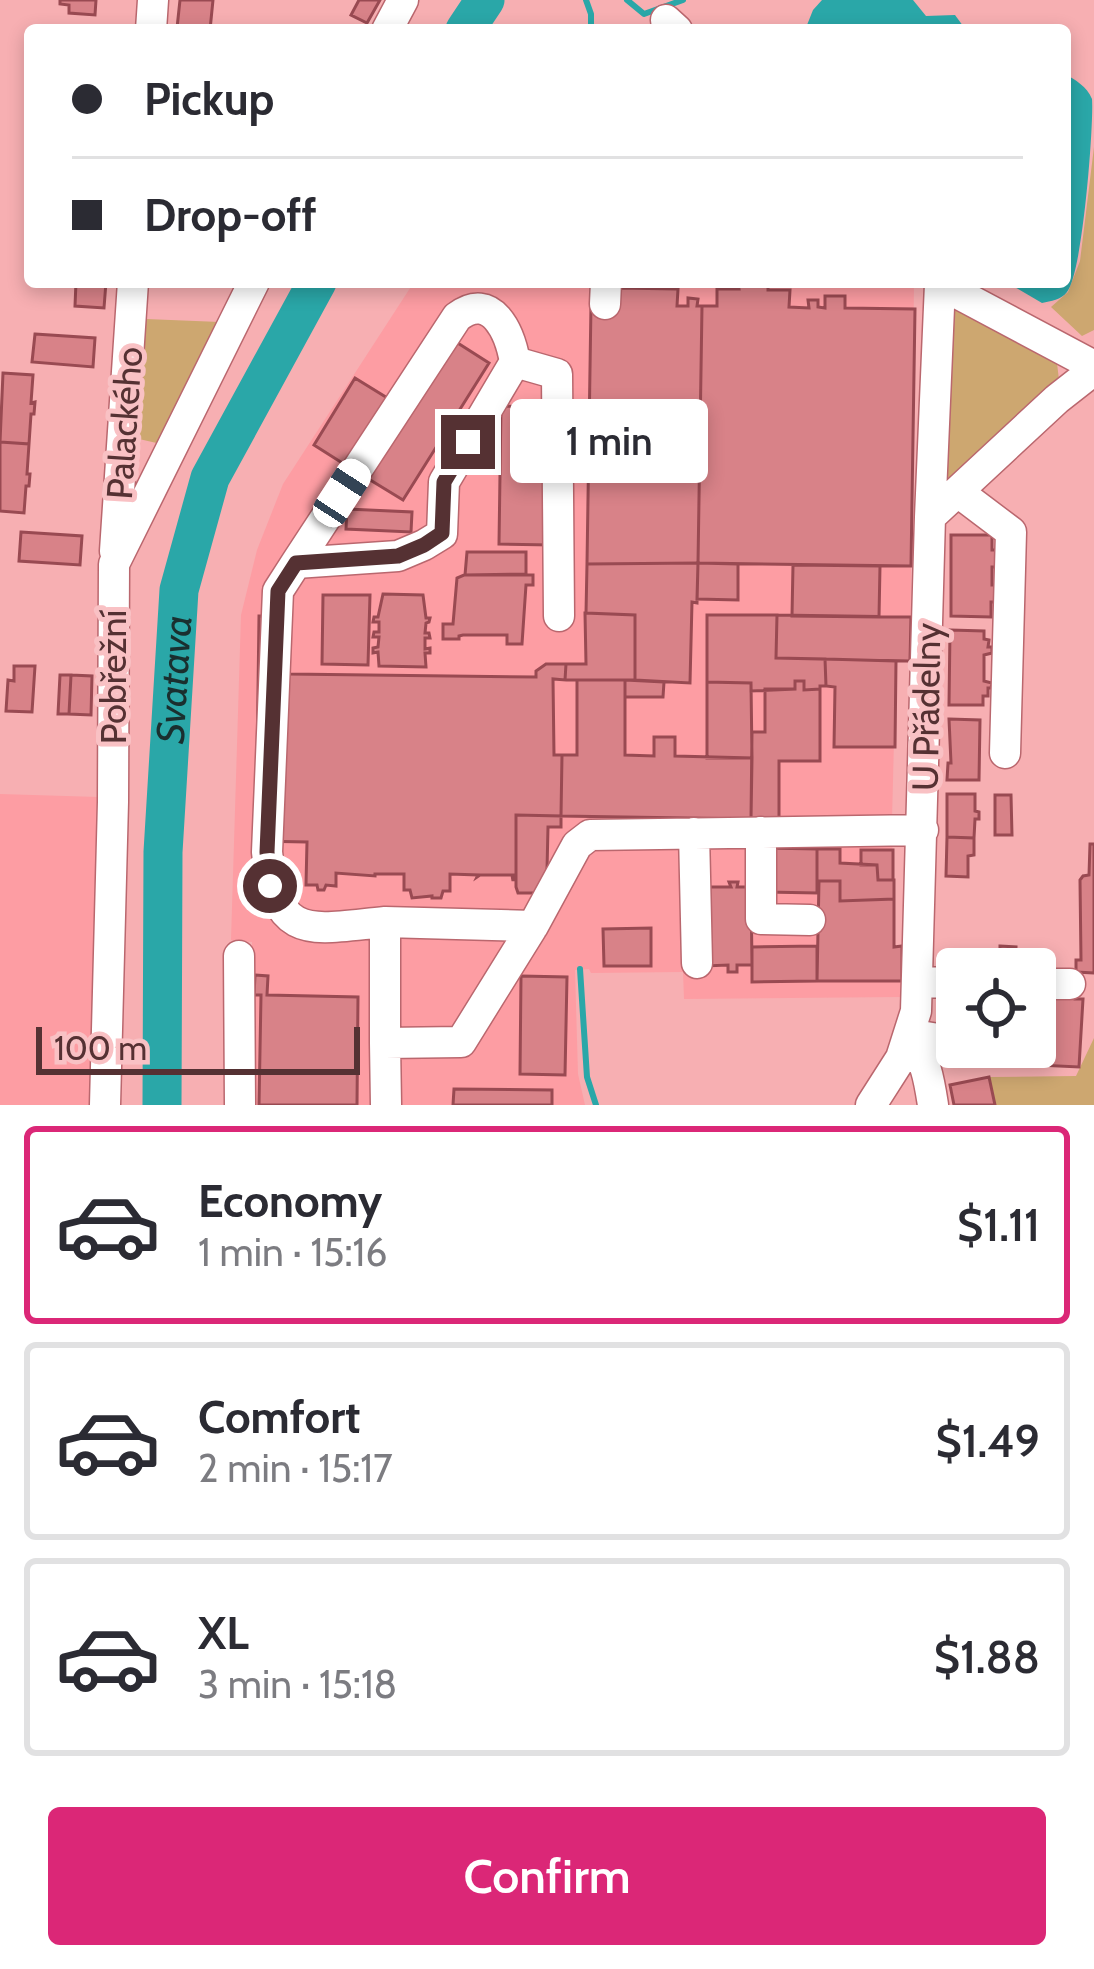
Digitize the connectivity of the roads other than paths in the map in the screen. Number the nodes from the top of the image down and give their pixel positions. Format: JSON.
{"nodes":[{"id":1,"x":133,"y":288,"type":"edge"},
{"id":2,"x":251,"y":288,"type":"edge"},
{"id":3,"x":939,"y":288,"type":"edge"},
{"id":4,"x":948,"y":288,"type":"edge"},
{"id":5,"x":515,"y":362,"type":"junction"},
{"id":6,"x":1094,"y":368,"type":"edge"},
{"id":7,"x":958,"y":492,"type":"junction"},
{"id":8,"x":930,"y":518,"type":"junction"},
{"id":9,"x":296,"y":563,"type":"junction"},
{"id":10,"x":114,"y":564,"type":"junction"},
{"id":11,"x":559,"y":616,"type":"dead end"},
{"id":12,"x":1005,"y":753,"type":"dead end"},
{"id":13,"x":923,"y":830,"type":"junction"},
{"id":14,"x":761,"y":832,"type":"junction"},
{"id":15,"x":694,"y":833,"type":"junction"},
{"id":16,"x":810,"y":920,"type":"dead end"},
{"id":17,"x":385,"y":922,"type":"junction"},
{"id":18,"x":533,"y":926,"type":"junction"},
{"id":19,"x":239,"y":956,"type":"dead end"},
{"id":20,"x":697,"y":964,"type":"dead end"},
{"id":21,"x":918,"y":982,"type":"junction"},
{"id":22,"x":936,"y":982,"type":"edge"},
{"id":23,"x":1056,"y":984,"type":"edge"},
{"id":24,"x":1070,"y":984,"type":"dead end"},
{"id":25,"x":909,"y":1038,"type":"junction"},
{"id":26,"x":936,"y":1038,"type":"edge"},
{"id":27,"x":385,"y":1042,"type":"junction"},
{"id":28,"x":105,"y":1105,"type":"edge"},
{"id":29,"x":239,"y":1105,"type":"edge"},
{"id":30,"x":386,"y":1105,"type":"edge"},
{"id":31,"x":871,"y":1105,"type":"edge"},
{"id":32,"x":934,"y":1105,"type":"edge"}],
"edges":[{"from":1,"to":10,"type":"street","name":"Palackého"},
{"from":2,"to":10,"type":"street","name":"Pobřežní"},
{"from":3,"to":8,"type":"street","name":"U Přádelny"},
{"from":4,"to":6,"type":"street"},
{"from":5,"to":9,"type":"street"},
{"from":5,"to":9,"type":"street"},
{"from":5,"to":11,"type":"street"},
{"from":6,"to":7,"type":"street"},
{"from":7,"to":8,"type":"street"},
{"from":7,"to":12,"type":"street"},
{"from":8,"to":13,"type":"street","name":"U Přádelny"},
{"from":9,"to":17,"type":"street"},
{"from":10,"to":28,"type":"street","name":"Pobřežní"},
{"from":13,"to":14,"type":"street"},
{"from":13,"to":21,"type":"street","name":"U Přádelny"},
{"from":14,"to":15,"type":"street"},
{"from":14,"to":16,"type":"street"},
{"from":15,"to":18,"type":"street"},
{"from":15,"to":20,"type":"street"},
{"from":17,"to":18,"type":"street"},
{"from":17,"to":27,"type":"street"},
{"from":18,"to":27,"type":"street"},
{"from":19,"to":29,"type":"street"},
{"from":21,"to":22,"type":"street"},
{"from":21,"to":25,"type":"street","name":"U Přádelny"},
{"from":23,"to":24,"type":"street"},
{"from":25,"to":26,"type":"street"},
{"from":25,"to":31,"type":"street","name":"U Přádelny"},
{"from":25,"to":32,"type":"street"},
{"from":27,"to":30,"type":"street"}]}
